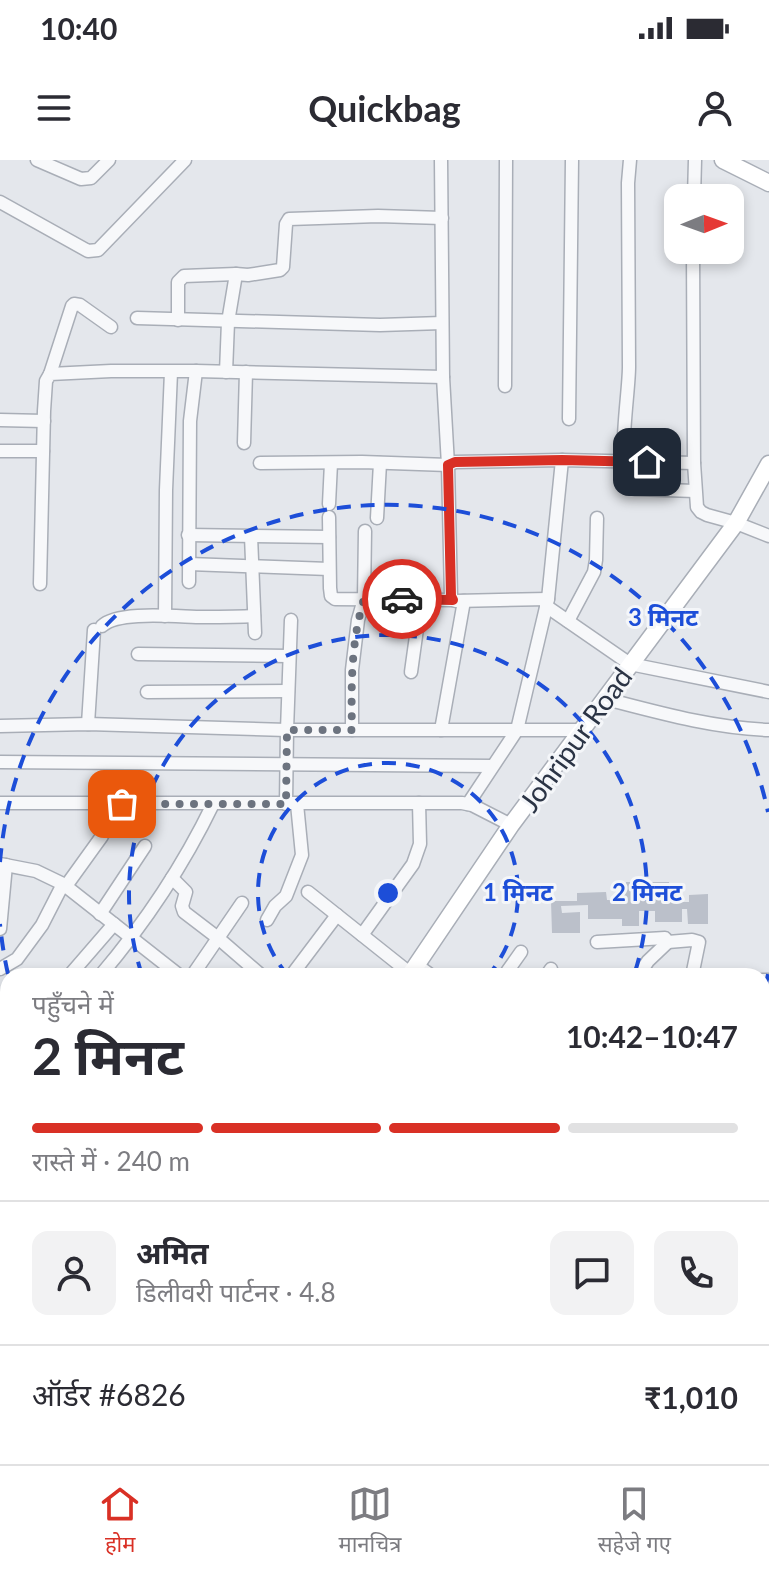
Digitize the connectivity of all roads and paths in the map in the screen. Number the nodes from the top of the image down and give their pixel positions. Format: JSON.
{"nodes":[{"id":1,"x":37,"y":160,"type":"edge"},
{"id":2,"x":109,"y":160,"type":"edge"},
{"id":3,"x":185,"y":160,"type":"edge"},
{"id":4,"x":441,"y":160,"type":"edge"},
{"id":5,"x":506,"y":160,"type":"edge"},
{"id":6,"x":572,"y":160,"type":"edge"},
{"id":7,"x":630,"y":160,"type":"edge"},
{"id":8,"x":695,"y":160,"type":"edge"},
{"id":9,"x":723,"y":160,"type":"edge"},
{"id":10,"x":744,"y":165,"type":"edge"},
{"id":11,"x":769,"y":183,"type":"edge"},
{"id":12,"x":694,"y":184,"type":"edge"},
{"id":13,"x":0,"y":202,"type":"edge"},
{"id":14,"x":442,"y":218,"type":"junction"},
{"id":15,"x":693,"y":264,"type":"edge"},
{"id":16,"x":236,"y":274,"type":"junction"},
{"id":17,"x":137,"y":318,"type":"dead end"},
{"id":18,"x":178,"y":320,"type":"junction"},
{"id":19,"x":228,"y":322,"type":"junction"},
{"id":20,"x":442,"y":323,"type":"junction"},
{"id":21,"x":111,"y":327,"type":"dead end"},
{"id":22,"x":196,"y":371,"type":"junction"},
{"id":23,"x":171,"y":372,"type":"junction"},
{"id":24,"x":226,"y":372,"type":"junction"},
{"id":25,"x":246,"y":372,"type":"junction"},
{"id":26,"x":50,"y":374,"type":"junction"},
{"id":27,"x":443,"y":377,"type":"junction"},
{"id":28,"x":505,"y":386,"type":"dead end"},
{"id":29,"x":569,"y":419,"type":"dead end"},
{"id":30,"x":0,"y":420,"type":"edge"},
{"id":31,"x":44,"y":421,"type":"junction"},
{"id":32,"x":244,"y":443,"type":"dead end"},
{"id":33,"x":0,"y":451,"type":"edge"},
{"id":34,"x":43,"y":451,"type":"junction"},
{"id":35,"x":562,"y":460,"type":"junction"},
{"id":36,"x":624,"y":461,"type":"junction"},
{"id":37,"x":260,"y":463,"type":"dead end"},
{"id":38,"x":331,"y":463,"type":"junction"},
{"id":39,"x":380,"y":463,"type":"junction"},
{"id":40,"x":694,"y":463,"type":"junction"},
{"id":41,"x":769,"y":464,"type":"edge"},
{"id":42,"x":448,"y":465,"type":"junction"},
{"id":43,"x":695,"y":491,"type":"junction"},
{"id":44,"x":329,"y":504,"type":"dead end"},
{"id":45,"x":329,"y":517,"type":"dead end"},
{"id":46,"x":377,"y":518,"type":"dead end"},
{"id":47,"x":597,"y":518,"type":"dead end"},
{"id":48,"x":736,"y":523,"type":"junction"},
{"id":49,"x":365,"y":531,"type":"dead end"},
{"id":50,"x":188,"y":535,"type":"junction"},
{"id":51,"x":251,"y":536,"type":"junction"},
{"id":52,"x":769,"y":536,"type":"edge"},
{"id":53,"x":329,"y":537,"type":"junction"},
{"id":54,"x":189,"y":564,"type":"junction"},
{"id":55,"x":252,"y":566,"type":"junction"},
{"id":56,"x":329,"y":569,"type":"junction"},
{"id":57,"x":189,"y":582,"type":"dead end"},
{"id":58,"x":40,"y":584,"type":"dead end"},
{"id":59,"x":364,"y":599,"type":"junction"},
{"id":60,"x":421,"y":600,"type":"junction"},
{"id":61,"x":458,"y":600,"type":"junction"},
{"id":62,"x":547,"y":602,"type":"junction"},
{"id":63,"x":165,"y":616,"type":"junction"},
{"id":64,"x":254,"y":616,"type":"junction"},
{"id":65,"x":291,"y":620,"type":"dead end"},
{"id":66,"x":568,"y":621,"type":"junction"},
{"id":67,"x":255,"y":633,"type":"dead end"},
{"id":68,"x":138,"y":654,"type":"dead end"},
{"id":69,"x":288,"y":656,"type":"junction"},
{"id":70,"x":630,"y":664,"type":"junction"},
{"id":71,"x":411,"y":672,"type":"dead end"},
{"id":72,"x":288,"y":691,"type":"junction"},
{"id":73,"x":147,"y":692,"type":"dead end"},
{"id":74,"x":769,"y":692,"type":"edge"},
{"id":75,"x":606,"y":699,"type":"junction"},
{"id":76,"x":88,"y":724,"type":"junction"},
{"id":77,"x":0,"y":726,"type":"edge"},
{"id":78,"x":287,"y":730,"type":"junction"},
{"id":79,"x":352,"y":730,"type":"junction"},
{"id":80,"x":441,"y":730,"type":"junction"},
{"id":81,"x":517,"y":730,"type":"junction"},
{"id":82,"x":583,"y":730,"type":"junction"},
{"id":83,"x":769,"y":730,"type":"edge"},
{"id":84,"x":0,"y":762,"type":"edge"},
{"id":85,"x":286,"y":764,"type":"junction"},
{"id":86,"x":492,"y":766,"type":"junction"},
{"id":87,"x":0,"y":803,"type":"edge"},
{"id":88,"x":419,"y":803,"type":"junction"},
{"id":89,"x":213,"y":804,"type":"junction"},
{"id":90,"x":292,"y":804,"type":"junction"},
{"id":91,"x":468,"y":804,"type":"junction"},
{"id":92,"x":511,"y":825,"type":"junction"},
{"id":93,"x":102,"y":836,"type":"dead end"},
{"id":94,"x":145,"y":846,"type":"dead end"},
{"id":95,"x":3,"y":865,"type":"edge"},
{"id":96,"x":172,"y":878,"type":"junction"},
{"id":97,"x":64,"y":885,"type":"junction"},
{"id":98,"x":308,"y":892,"type":"dead end"},
{"id":99,"x":242,"y":903,"type":"dead end"},
{"id":100,"x":100,"y":914,"type":"junction"},
{"id":101,"x":337,"y":915,"type":"junction"},
{"id":102,"x":267,"y":920,"type":"dead end"},
{"id":103,"x":114,"y":924,"type":"junction"},
{"id":104,"x":0,"y":929,"type":"edge"},
{"id":105,"x":362,"y":935,"type":"junction"},
{"id":106,"x":131,"y":938,"type":"junction"},
{"id":107,"x":218,"y":938,"type":"junction"},
{"id":108,"x":597,"y":942,"type":"dead end"},
{"id":109,"x":668,"y":942,"type":"junction"},
{"id":110,"x":521,"y":952,"type":"dead end"},
{"id":111,"x":2,"y":968,"type":"edge"},
{"id":112,"x":76,"y":968,"type":"edge"},
{"id":113,"x":107,"y":968,"type":"edge"},
{"id":114,"x":164,"y":968,"type":"edge"},
{"id":115,"x":197,"y":968,"type":"edge"},
{"id":116,"x":253,"y":968,"type":"edge"},
{"id":117,"x":297,"y":968,"type":"edge"},
{"id":118,"x":408,"y":968,"type":"edge"},
{"id":119,"x":414,"y":968,"type":"edge"},
{"id":120,"x":510,"y":968,"type":"edge"},
{"id":121,"x":643,"y":968,"type":"edge"},
{"id":122,"x":694,"y":968,"type":"edge"},
{"id":123,"x":0,"y":1311,"type":"edge"},
{"id":124,"x":0,"y":1338,"type":"edge"}],
"edges":[{"from":1,"to":2,"type":"street"},
{"from":3,"to":13,"type":"street"},
{"from":4,"to":14,"type":"street"},
{"from":5,"to":28,"type":"street"},
{"from":6,"to":29,"type":"street"},
{"from":7,"to":36,"type":"street"},
{"from":8,"to":12,"type":"street"},
{"from":9,"to":10,"type":"street"},
{"from":10,"to":11,"type":"street"},
{"from":14,"to":16,"type":"street"},
{"from":14,"to":20,"type":"street"},
{"from":15,"to":40,"type":"street"},
{"from":16,"to":18,"type":"street"},
{"from":16,"to":19,"type":"street"},
{"from":17,"to":18,"type":"street"},
{"from":18,"to":19,"type":"street"},
{"from":19,"to":20,"type":"street"},
{"from":19,"to":24,"type":"street"},
{"from":20,"to":27,"type":"street"},
{"from":21,"to":26,"type":"street"},
{"from":22,"to":23,"type":"street"},
{"from":22,"to":24,"type":"street"},
{"from":22,"to":50,"type":"street"},
{"from":23,"to":26,"type":"street"},
{"from":23,"to":63,"type":"street"},
{"from":24,"to":25,"type":"street"},
{"from":25,"to":27,"type":"street"},
{"from":25,"to":32,"type":"street"},
{"from":26,"to":31,"type":"street"},
{"from":27,"to":42,"type":"street"},
{"from":30,"to":31,"type":"street"},
{"from":31,"to":34,"type":"street"},
{"from":33,"to":34,"type":"street"},
{"from":34,"to":58,"type":"street"},
{"from":35,"to":36,"type":"street"},
{"from":35,"to":42,"type":"street"},
{"from":35,"to":62,"type":"street"},
{"from":36,"to":40,"type":"street"},
{"from":36,"to":43,"type":"street"},
{"from":37,"to":38,"type":"street"},
{"from":38,"to":39,"type":"street"},
{"from":38,"to":44,"type":"street"},
{"from":39,"to":42,"type":"street"},
{"from":39,"to":46,"type":"street"},
{"from":40,"to":43,"type":"street"},
{"from":41,"to":48,"type":"street","name":"Johripur Road"},
{"from":42,"to":61,"type":"street"},
{"from":43,"to":48,"type":"street"},
{"from":45,"to":53,"type":"street"},
{"from":47,"to":66,"type":"street"},
{"from":48,"to":52,"type":"street"},
{"from":48,"to":70,"type":"street","name":"Johripur Road"},
{"from":49,"to":59,"type":"street"},
{"from":50,"to":51,"type":"street"},
{"from":50,"to":54,"type":"street"},
{"from":51,"to":53,"type":"street"},
{"from":51,"to":55,"type":"street"},
{"from":53,"to":56,"type":"street"},
{"from":54,"to":55,"type":"street"},
{"from":54,"to":57,"type":"street"},
{"from":55,"to":56,"type":"street"},
{"from":55,"to":64,"type":"street"},
{"from":56,"to":59,"type":"street"},
{"from":59,"to":60,"type":"street"},
{"from":59,"to":79,"type":"street"},
{"from":60,"to":61,"type":"street"},
{"from":60,"to":71,"type":"street"},
{"from":61,"to":62,"type":"street"},
{"from":61,"to":80,"type":"street"},
{"from":62,"to":66,"type":"street"},
{"from":62,"to":81,"type":"street"},
{"from":63,"to":64,"type":"street"},
{"from":63,"to":76,"type":"street"},
{"from":64,"to":67,"type":"street"},
{"from":65,"to":69,"type":"street"},
{"from":66,"to":70,"type":"street"},
{"from":68,"to":69,"type":"street"},
{"from":69,"to":72,"type":"street"},
{"from":70,"to":74,"type":"street"},
{"from":70,"to":75,"type":"street","name":"Johripur Road"},
{"from":72,"to":73,"type":"street"},
{"from":72,"to":78,"type":"street"},
{"from":75,"to":82,"type":"street","name":"Johripur Road"},
{"from":75,"to":83,"type":"street"},
{"from":76,"to":77,"type":"street"},
{"from":76,"to":78,"type":"street"},
{"from":78,"to":79,"type":"street"},
{"from":78,"to":85,"type":"street"},
{"from":79,"to":80,"type":"street"},
{"from":80,"to":81,"type":"street"},
{"from":81,"to":82,"type":"street"},
{"from":81,"to":86,"type":"street"},
{"from":82,"to":92,"type":"street","name":"Johripur Road"},
{"from":84,"to":85,"type":"street"},
{"from":85,"to":86,"type":"street"},
{"from":85,"to":90,"type":"street"},
{"from":86,"to":91,"type":"street"},
{"from":87,"to":89,"type":"street"},
{"from":88,"to":90,"type":"street"},
{"from":88,"to":91,"type":"street"},
{"from":88,"to":105,"type":"street"},
{"from":89,"to":90,"type":"street"},
{"from":89,"to":96,"type":"street"},
{"from":90,"to":102,"type":"street"},
{"from":91,"to":92,"type":"street"},
{"from":92,"to":119,"type":"street","name":"Johripur Road"},
{"from":93,"to":97,"type":"street"},
{"from":94,"to":100,"type":"street"},
{"from":95,"to":97,"type":"street"},
{"from":95,"to":104,"type":"street"},
{"from":96,"to":106,"type":"street"},
{"from":96,"to":107,"type":"street"},
{"from":97,"to":100,"type":"street"},
{"from":97,"to":111,"type":"street"},
{"from":98,"to":101,"type":"street"},
{"from":99,"to":107,"type":"street"},
{"from":100,"to":103,"type":"street"},
{"from":101,"to":105,"type":"street"},
{"from":101,"to":117,"type":"street"},
{"from":103,"to":106,"type":"street"},
{"from":103,"to":112,"type":"street"},
{"from":105,"to":118,"type":"street"},
{"from":106,"to":113,"type":"street"},
{"from":106,"to":114,"type":"street"},
{"from":107,"to":115,"type":"street"},
{"from":107,"to":116,"type":"street"},
{"from":108,"to":109,"type":"street"},
{"from":109,"to":121,"type":"street"},
{"from":109,"to":122,"type":"street"},
{"from":110,"to":120,"type":"street"},
{"from":123,"to":124,"type":"street"}]}
